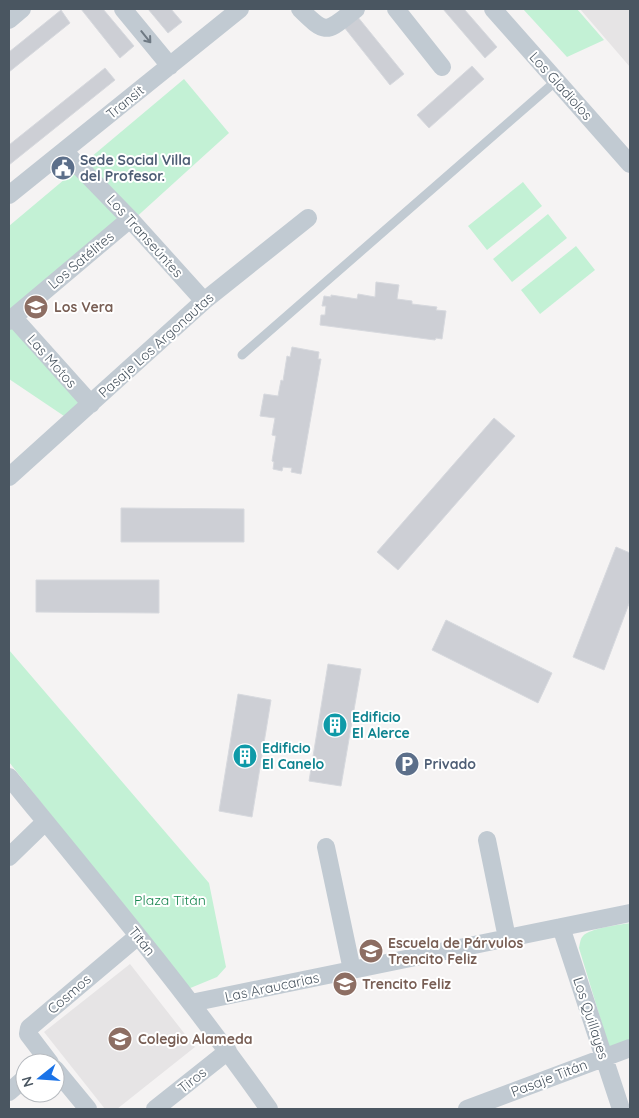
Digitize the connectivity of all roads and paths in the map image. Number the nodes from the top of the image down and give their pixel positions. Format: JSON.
{"nodes":[{"id":1,"x":22,"y":9,"type":"edge"},
{"id":2,"x":123,"y":9,"type":"edge"},
{"id":3,"x":240,"y":9,"type":"edge"},
{"id":4,"x":300,"y":9,"type":"edge"},
{"id":5,"x":356,"y":9,"type":"edge"},
{"id":6,"x":396,"y":9,"type":"edge"},
{"id":7,"x":493,"y":9,"type":"edge"},
{"id":8,"x":9,"y":20,"type":"edge"},
{"id":9,"x":170,"y":66,"type":"junction"},
{"id":10,"x":442,"y":67,"type":"dead end"},
{"id":11,"x":556,"y":80,"type":"junction"},
{"id":12,"x":64,"y":151,"type":"junction"},
{"id":13,"x":630,"y":164,"type":"edge"},
{"id":14,"x":9,"y":195,"type":"edge"},
{"id":15,"x":130,"y":218,"type":"junction"},
{"id":16,"x":308,"y":218,"type":"dead end"},
{"id":17,"x":204,"y":301,"type":"junction"},
{"id":18,"x":11,"y":319,"type":"edge"},
{"id":19,"x":242,"y":355,"type":"dead end"},
{"id":20,"x":91,"y":404,"type":"junction"},
{"id":21,"x":9,"y":477,"type":"edge"},
{"id":22,"x":9,"y":777,"type":"edge"},
{"id":23,"x":46,"y":822,"type":"junction"},
{"id":24,"x":487,"y":840,"type":"dead end"},
{"id":25,"x":326,"y":847,"type":"dead end"},
{"id":26,"x":9,"y":857,"type":"edge"},
{"id":27,"x":630,"y":913,"type":"edge"},
{"id":28,"x":561,"y":927,"type":"junction"},
{"id":29,"x":138,"y":936,"type":"junction"},
{"id":30,"x":507,"y":938,"type":"junction"},
{"id":31,"x":352,"y":970,"type":"junction"},
{"id":32,"x":191,"y":1004,"type":"junction"},
{"id":33,"x":630,"y":1048,"type":"edge"},
{"id":34,"x":228,"y":1051,"type":"junction"},
{"id":35,"x":41,"y":1053,"type":"edge"},
{"id":36,"x":603,"y":1058,"type":"junction"},
{"id":37,"x":65,"y":1082,"type":"edge"},
{"id":38,"x":88,"y":1109,"type":"edge"},
{"id":39,"x":155,"y":1109,"type":"edge"},
{"id":40,"x":269,"y":1109,"type":"edge"},
{"id":41,"x":467,"y":1109,"type":"edge"},
{"id":42,"x":620,"y":1109,"type":"edge"}],
"edges":[{"from":1,"to":8,"type":"street"},
{"from":2,"to":9,"type":"street","one_way":true},
{"from":3,"to":9,"type":"street","name":"Transit"},
{"from":4,"to":5,"type":"street"},
{"from":6,"to":10,"type":"street"},
{"from":7,"to":11,"type":"street","name":"Los Gladiolos"},
{"from":9,"to":12,"type":"street","name":"Transit"},
{"from":11,"to":13,"type":"street","name":"Los Gladiolos"},
{"from":11,"to":19,"type":"lane"},
{"from":12,"to":14,"type":"street","name":"Transit"},
{"from":12,"to":15,"type":"street","name":"Los Transeúntes"},
{"from":15,"to":17,"type":"street","name":"Los Transeúntes"},
{"from":15,"to":18,"type":"street","name":"Los Satélites"},
{"from":16,"to":17,"type":"street","name":"Pasaje Los Argonautas"},
{"from":17,"to":20,"type":"street","name":"Pasaje Los Argonautas"},
{"from":18,"to":20,"type":"street","name":"Las Motos"},
{"from":20,"to":21,"type":"street","name":"Pasaje Los Argonautas"},
{"from":22,"to":23,"type":"street","name":"Titán"},
{"from":23,"to":26,"type":"street"},
{"from":23,"to":29,"type":"street","name":"Titán"},
{"from":24,"to":30,"type":"street"},
{"from":25,"to":31,"type":"street"},
{"from":27,"to":28,"type":"street","name":"Las Araucarias"},
{"from":28,"to":30,"type":"street","name":"Las Araucarias"},
{"from":28,"to":36,"type":"street","name":"Los Quillayes"},
{"from":29,"to":32,"type":"street","name":"Titán"},
{"from":29,"to":35,"type":"street","name":"Cosmos"},
{"from":30,"to":31,"type":"street","name":"Las Araucarias"},
{"from":31,"to":32,"type":"street","name":"Las Araucarias"},
{"from":32,"to":34,"type":"street","name":"Titán"},
{"from":33,"to":36,"type":"street"},
{"from":34,"to":39,"type":"street","name":"Tiros"},
{"from":34,"to":40,"type":"street","name":"Titán"},
{"from":36,"to":41,"type":"street","name":"Pasaje Titán"},
{"from":36,"to":42,"type":"street","name":"Los Quillayes"},
{"from":37,"to":38,"type":"street"}]}
